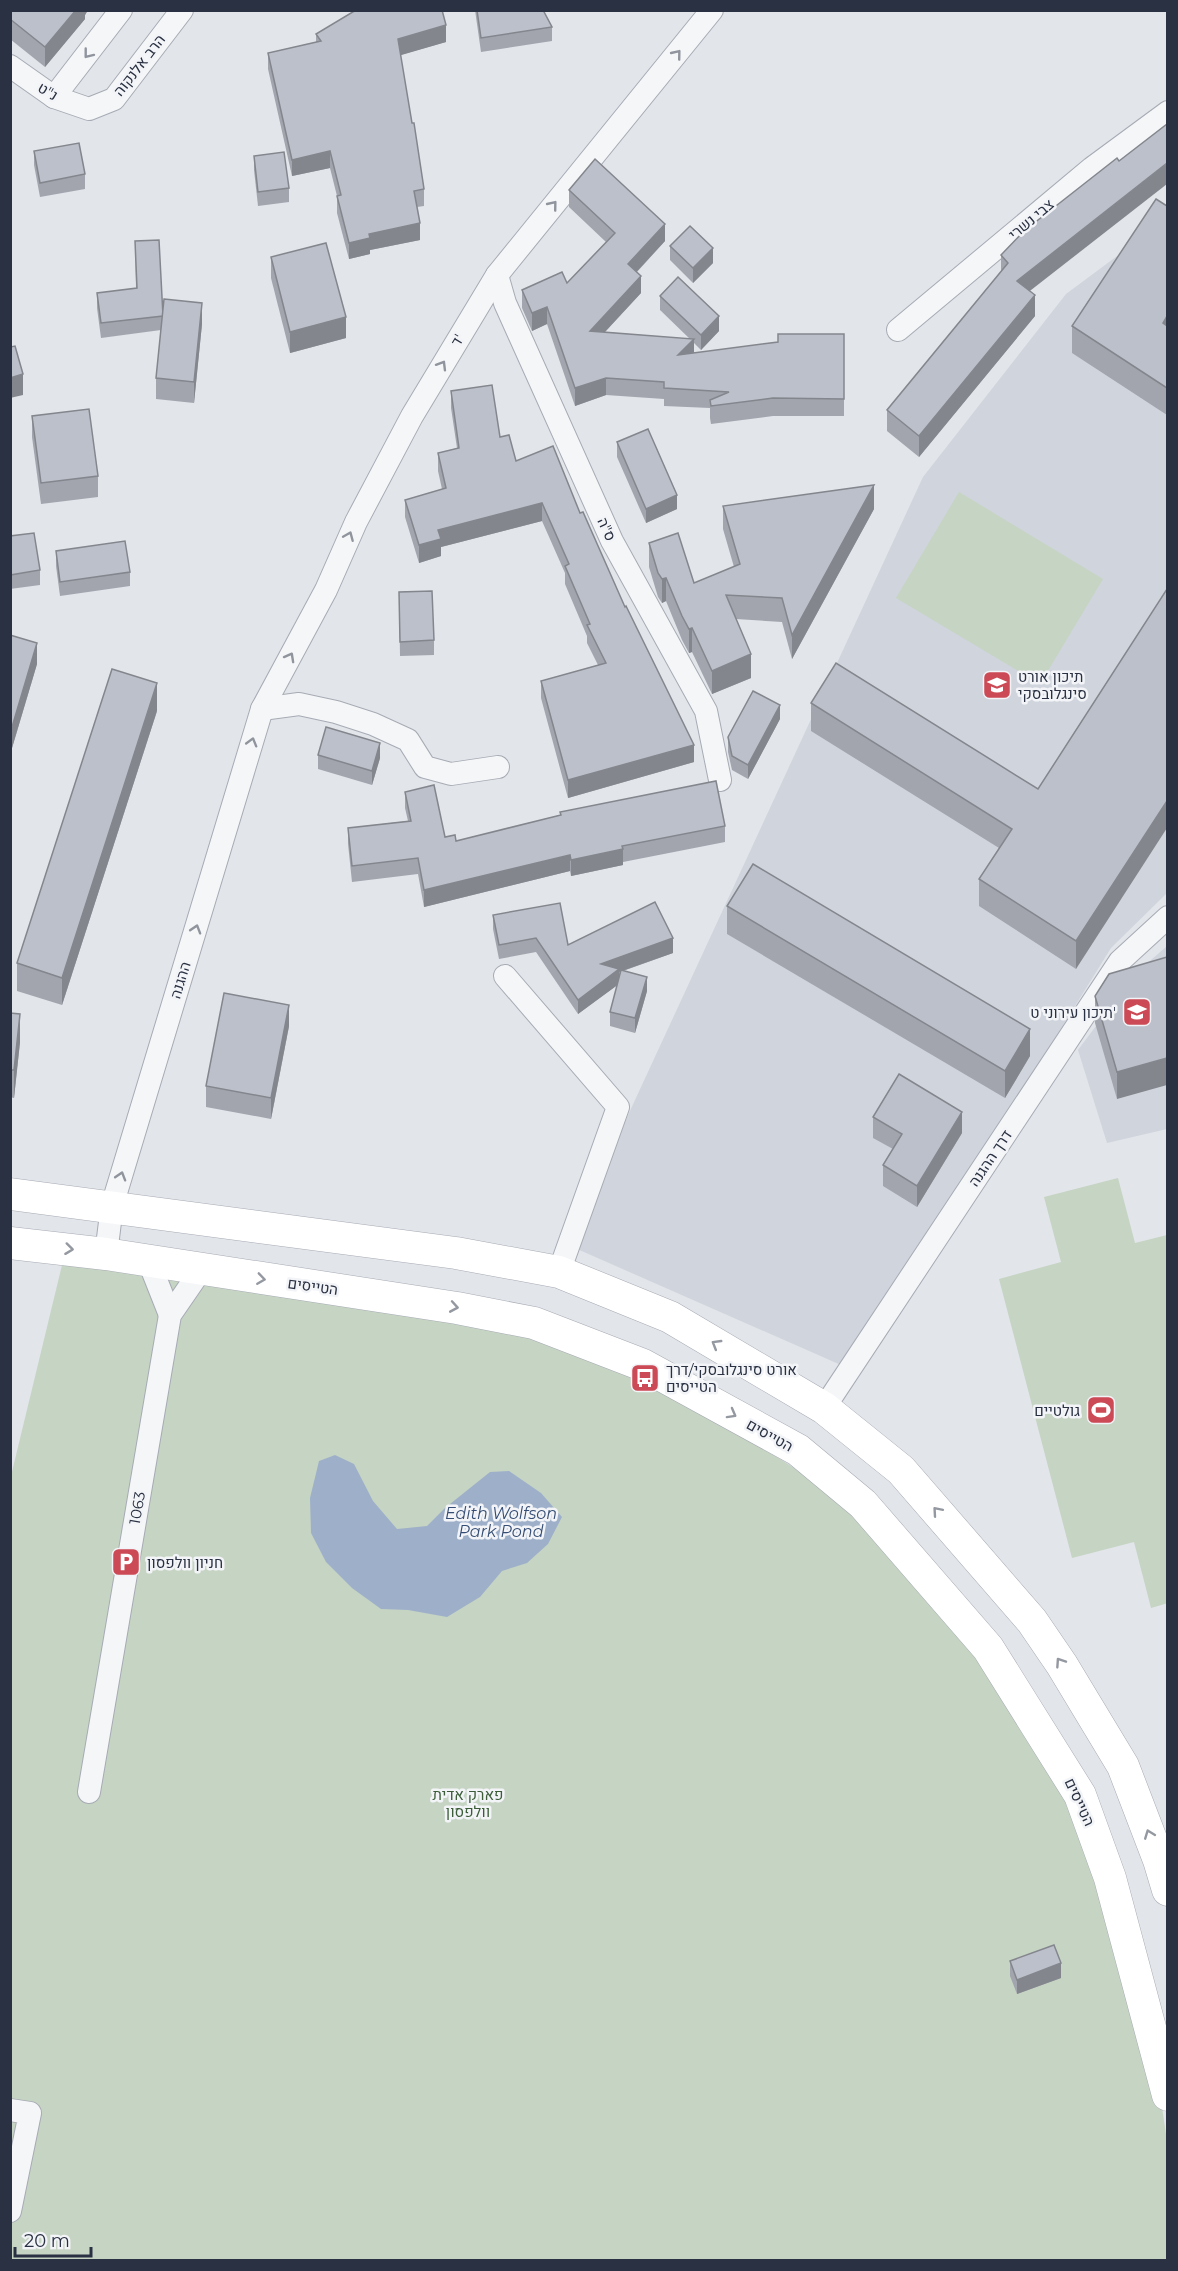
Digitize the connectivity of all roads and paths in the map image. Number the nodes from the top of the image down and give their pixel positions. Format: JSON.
{"nodes":[{"id":1,"x":121,"y":10,"type":"edge"},
{"id":2,"x":182,"y":10,"type":"edge"},
{"id":3,"x":712,"y":10,"type":"edge"},
{"id":4,"x":10,"y":66,"type":"edge"},
{"id":5,"x":54,"y":97,"type":"junction"},
{"id":6,"x":89,"y":109,"type":"joint"},
{"id":7,"x":1167,"y":112,"type":"edge"},
{"id":8,"x":497,"y":275,"type":"junction"},
{"id":9,"x":898,"y":330,"type":"dead end"},
{"id":10,"x":262,"y":709,"type":"junction"},
{"id":11,"x":498,"y":767,"type":"dead end"},
{"id":12,"x":720,"y":780,"type":"dead end"},
{"id":13,"x":1167,"y":917,"type":"edge"},
{"id":14,"x":504,"y":976,"type":"dead end"},
{"id":15,"x":10,"y":1194,"type":"edge"},
{"id":16,"x":112,"y":1206,"type":"junction"},
{"id":17,"x":10,"y":1243,"type":"edge"},
{"id":18,"x":106,"y":1254,"type":"junction"},
{"id":19,"x":149,"y":1262,"type":"junction"},
{"id":20,"x":201,"y":1270,"type":"junction"},
{"id":21,"x":559,"y":1272,"type":"junction"},
{"id":22,"x":170,"y":1315,"type":"junction"},
{"id":23,"x":824,"y":1408,"type":"junction"},
{"id":24,"x":89,"y":1792,"type":"dead end"},
{"id":25,"x":1167,"y":1890,"type":"edge"},
{"id":26,"x":1120,"y":1915,"type":"junction"},
{"id":27,"x":1167,"y":2019,"type":"edge"},
{"id":28,"x":1167,"y":2095,"type":"edge"},
{"id":29,"x":20,"y":2112,"type":"edge"},
{"id":30,"x":10,"y":2211,"type":"edge"}],
"edges":[{"from":1,"to":5,"type":"street","one_way":true},
{"from":2,"to":6,"type":"street","name":"הרב אלנקוה"},
{"from":8,"to":3,"type":"street","name":"ד'","one_way":true},
{"from":4,"to":5,"type":"street","name":"נ\"ט"},
{"from":5,"to":6,"type":"street","name":"נ\"ט"},
{"from":7,"to":9,"type":"street","name":"צבי נשרי"},
{"from":10,"to":8,"type":"street","name":"ד'","one_way":true},
{"from":8,"to":12,"type":"street","name":"ס\"ה"},
{"from":10,"to":11,"type":"street"},
{"from":16,"to":10,"type":"street","name":"ההגנה","one_way":true},
{"from":13,"to":23,"type":"street","name":"דרך ההגנה"},
{"from":14,"to":21,"type":"street"},
{"from":15,"to":16,"type":"main road"},
{"from":16,"to":18,"type":"street","name":"ההגנה"},
{"from":16,"to":21,"type":"main road"},
{"from":17,"to":18,"type":"main road","name":"הטייסים","one_way":true},
{"from":18,"to":19,"type":"main road","name":"הטייסים"},
{"from":19,"to":20,"type":"main road","name":"הטייסים"},
{"from":19,"to":22,"type":"street"},
{"from":20,"to":22,"type":"street","name":"1063"},
{"from":20,"to":26,"type":"main road","name":"הטייסים","one_way":true},
{"from":23,"to":21,"type":"main road","one_way":true},
{"from":22,"to":24,"type":"street","name":"1063"},
{"from":25,"to":23,"type":"main road","one_way":true},
{"from":26,"to":27,"type":"main road"},
{"from":26,"to":28,"type":"main road","name":"הטייסים"},
{"from":29,"to":30,"type":"street"}]}
